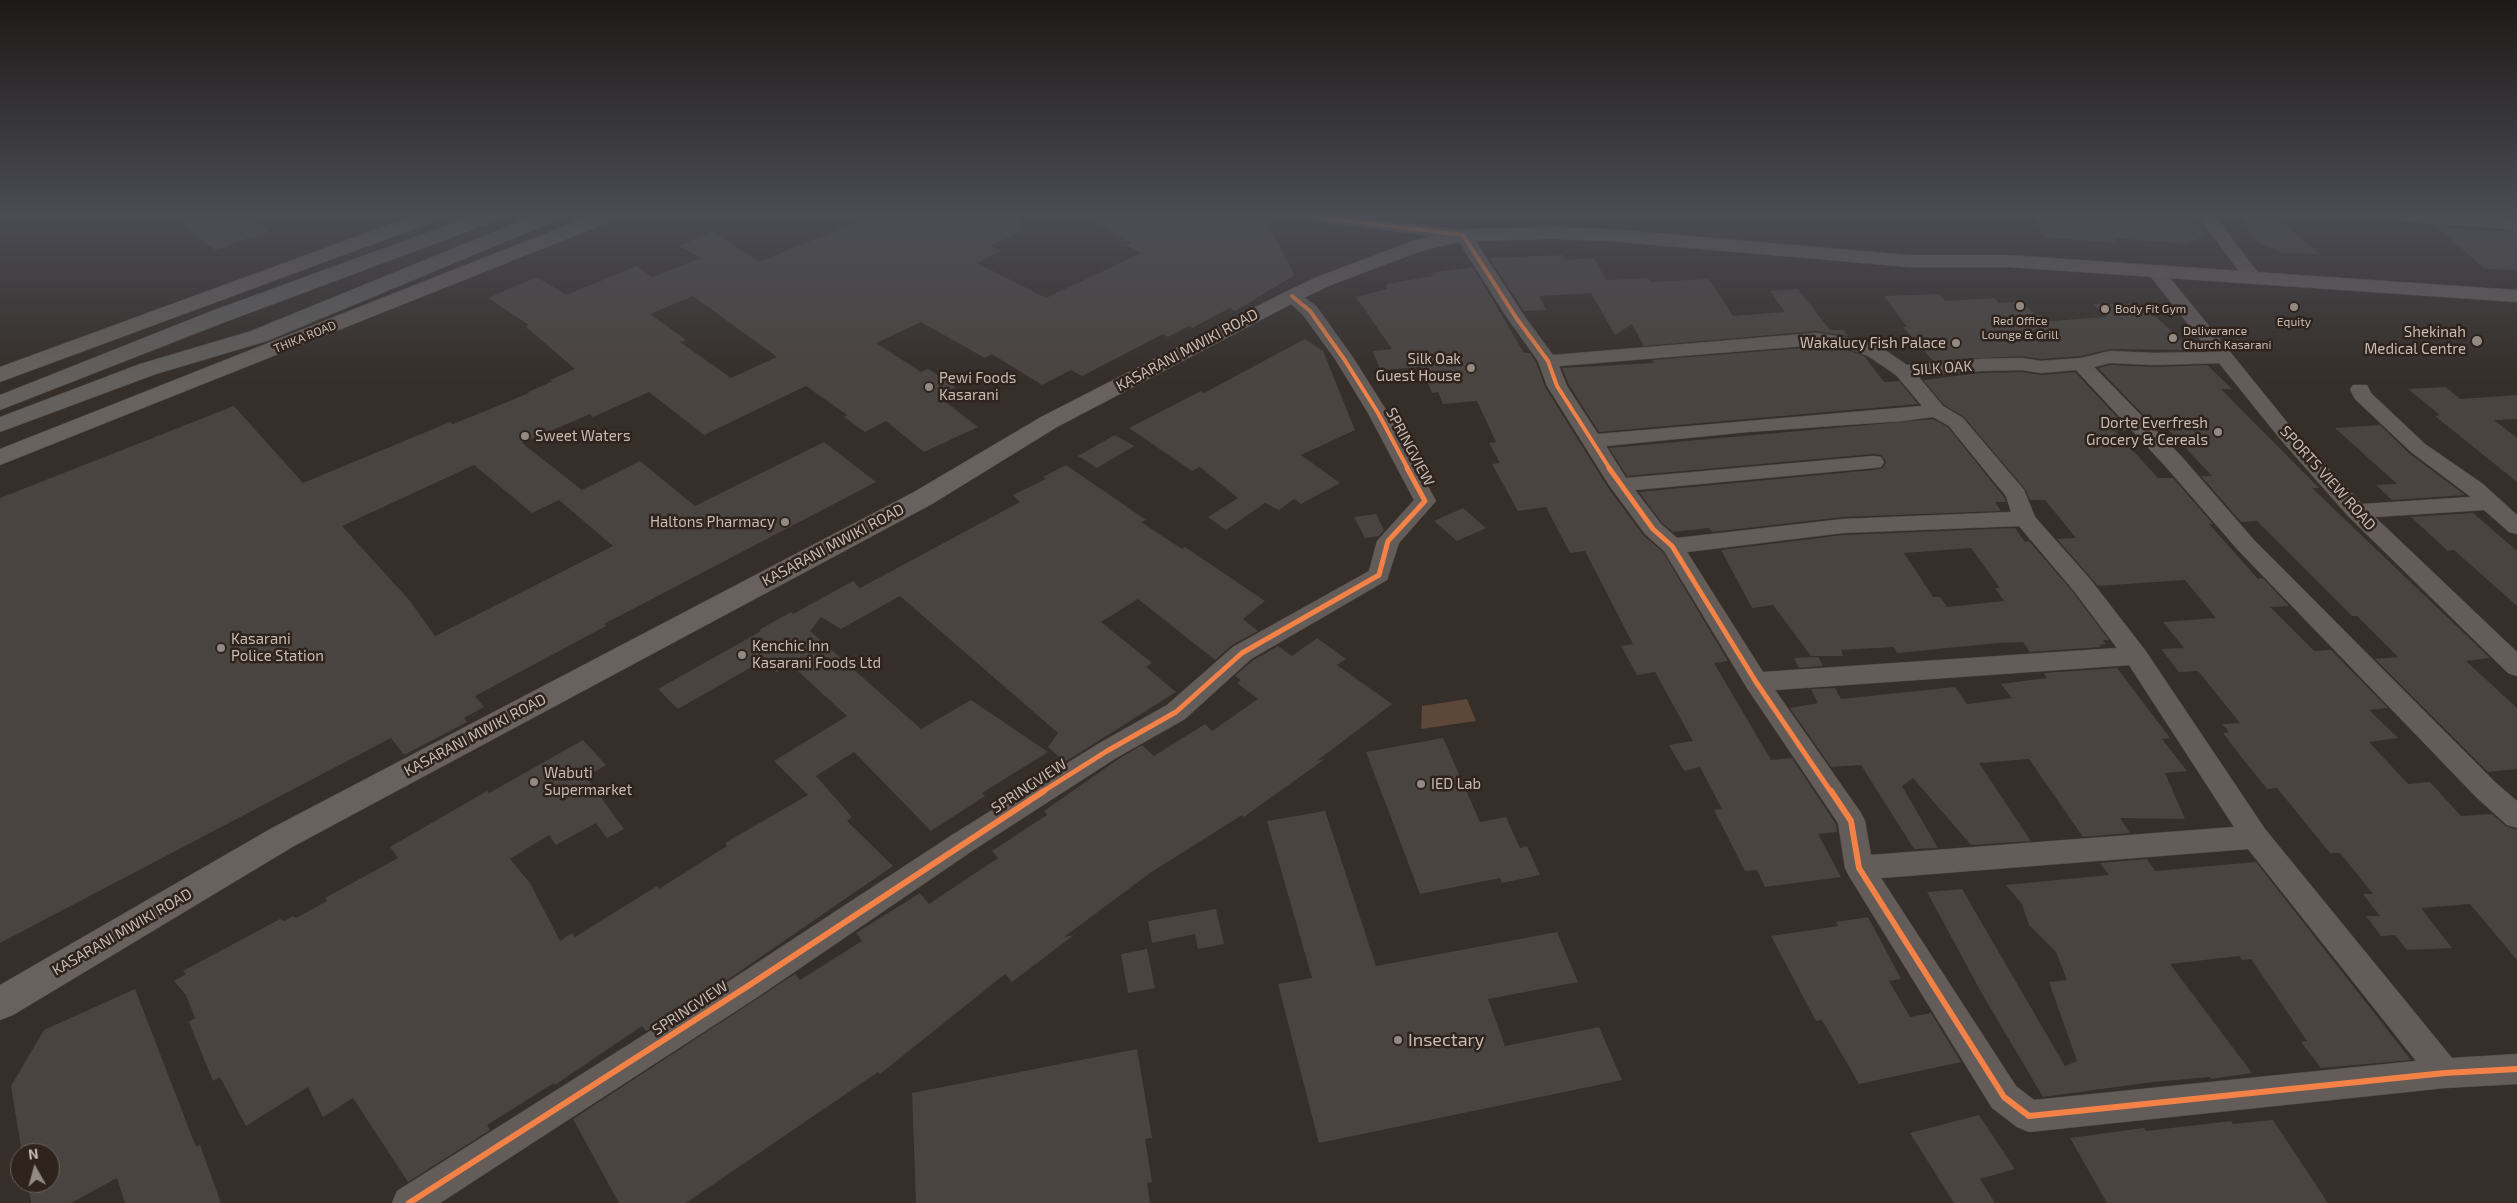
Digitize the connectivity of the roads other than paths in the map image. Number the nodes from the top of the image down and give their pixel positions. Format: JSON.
{"nodes":[{"id":1,"x":282,"y":271,"type":"edge"},
{"id":2,"x":342,"y":271,"type":"edge"},
{"id":3,"x":417,"y":271,"type":"edge"},
{"id":4,"x":469,"y":271,"type":"edge"},
{"id":5,"x":1353,"y":271,"type":"edge"},
{"id":6,"x":1486,"y":271,"type":"edge"},
{"id":7,"x":2143,"y":271,"type":"edge"},
{"id":8,"x":2248,"y":271,"type":"edge"},
{"id":9,"x":2156,"y":272,"type":"junction"},
{"id":10,"x":2254,"y":279,"type":"junction"},
{"id":11,"x":1292,"y":296,"type":"junction"},
{"id":12,"x":2517,"y":296,"type":"edge"},
{"id":13,"x":217,"y":317,"type":"junction"},
{"id":14,"x":259,"y":336,"type":"junction"},
{"id":15,"x":2224,"y":357,"type":"junction"},
{"id":16,"x":1548,"y":361,"type":"junction"},
{"id":17,"x":2081,"y":364,"type":"junction"},
{"id":18,"x":1903,"y":371,"type":"junction"},
{"id":19,"x":0,"y":375,"type":"edge"},
{"id":20,"x":2360,"y":389,"type":"dead end"},
{"id":21,"x":0,"y":390,"type":"edge"},
{"id":22,"x":0,"y":403,"type":"edge"},
{"id":23,"x":1936,"y":410,"type":"junction"},
{"id":24,"x":0,"y":425,"type":"edge"},
{"id":25,"x":1592,"y":441,"type":"junction"},
{"id":26,"x":0,"y":442,"type":"edge"},
{"id":27,"x":0,"y":458,"type":"edge"},
{"id":28,"x":1873,"y":462,"type":"dead end"},
{"id":29,"x":1620,"y":485,"type":"junction"},
{"id":30,"x":2489,"y":503,"type":"junction"},
{"id":31,"x":2356,"y":511,"type":"junction"},
{"id":32,"x":2025,"y":519,"type":"junction"},
{"id":33,"x":2517,"y":527,"type":"edge"},
{"id":34,"x":1672,"y":546,"type":"junction"},
{"id":35,"x":2136,"y":656,"type":"junction"},
{"id":36,"x":2517,"y":667,"type":"edge"},
{"id":37,"x":1756,"y":682,"type":"junction"},
{"id":38,"x":2517,"y":816,"type":"edge"},
{"id":39,"x":2254,"y":837,"type":"junction"},
{"id":40,"x":1859,"y":868,"type":"junction"},
{"id":41,"x":0,"y":1004,"type":"edge"},
{"id":42,"x":2517,"y":1069,"type":"edge"},
{"id":43,"x":2445,"y":1073,"type":"junction"},
{"id":44,"x":409,"y":1203,"type":"edge"}],
"edges":[{"from":1,"to":19,"type":"main road"},
{"from":2,"to":13,"type":"highway"},
{"from":3,"to":14,"type":"highway","name":"THIKA ROAD"},
{"from":4,"to":27,"type":"main road","name":"THIKA ROAD"},
{"from":5,"to":11,"type":"main road","name":"KASARANI MWIKI ROAD"},
{"from":6,"to":16,"type":"street"},
{"from":7,"to":9,"type":"main road","name":"KASARANI MWIKI ROAD"},
{"from":8,"to":10,"type":"street"},
{"from":9,"to":10,"type":"main road","name":"KASARANI MWIKI ROAD"},
{"from":9,"to":15,"type":"street","name":"SPORTS VIEW ROAD"},
{"from":10,"to":12,"type":"main road","name":"KASARANI MWIKI ROAD"},
{"from":11,"to":41,"type":"main road","name":"KASARANI MWIKI ROAD"},
{"from":11,"to":44,"type":"street","name":"SPRINGVIEW"},
{"from":13,"to":21,"type":"highway"},
{"from":13,"to":22,"type":"highway"},
{"from":14,"to":24,"type":"highway","name":"THIKA ROAD"},
{"from":14,"to":26,"type":"highway"},
{"from":15,"to":17,"type":"street","name":"SILK OAK"},
{"from":15,"to":31,"type":"street","name":"SPORTS VIEW ROAD"},
{"from":16,"to":18,"type":"street","name":"SILK OAK"},
{"from":16,"to":25,"type":"street"},
{"from":17,"to":18,"type":"street","name":"SILK OAK"},
{"from":17,"to":38,"type":"street"},
{"from":18,"to":23,"type":"street"},
{"from":20,"to":30,"type":"street"},
{"from":23,"to":25,"type":"street"},
{"from":23,"to":32,"type":"street"},
{"from":25,"to":29,"type":"street"},
{"from":28,"to":29,"type":"street"},
{"from":29,"to":34,"type":"street"},
{"from":30,"to":31,"type":"street"},
{"from":30,"to":33,"type":"street"},
{"from":31,"to":36,"type":"street","name":"SPORTS VIEW ROAD"},
{"from":32,"to":34,"type":"street"},
{"from":32,"to":35,"type":"street"},
{"from":34,"to":37,"type":"street"},
{"from":35,"to":37,"type":"street"},
{"from":35,"to":39,"type":"street"},
{"from":37,"to":40,"type":"street"},
{"from":39,"to":40,"type":"street"},
{"from":39,"to":43,"type":"street"},
{"from":40,"to":43,"type":"street"},
{"from":42,"to":43,"type":"street"}]}
